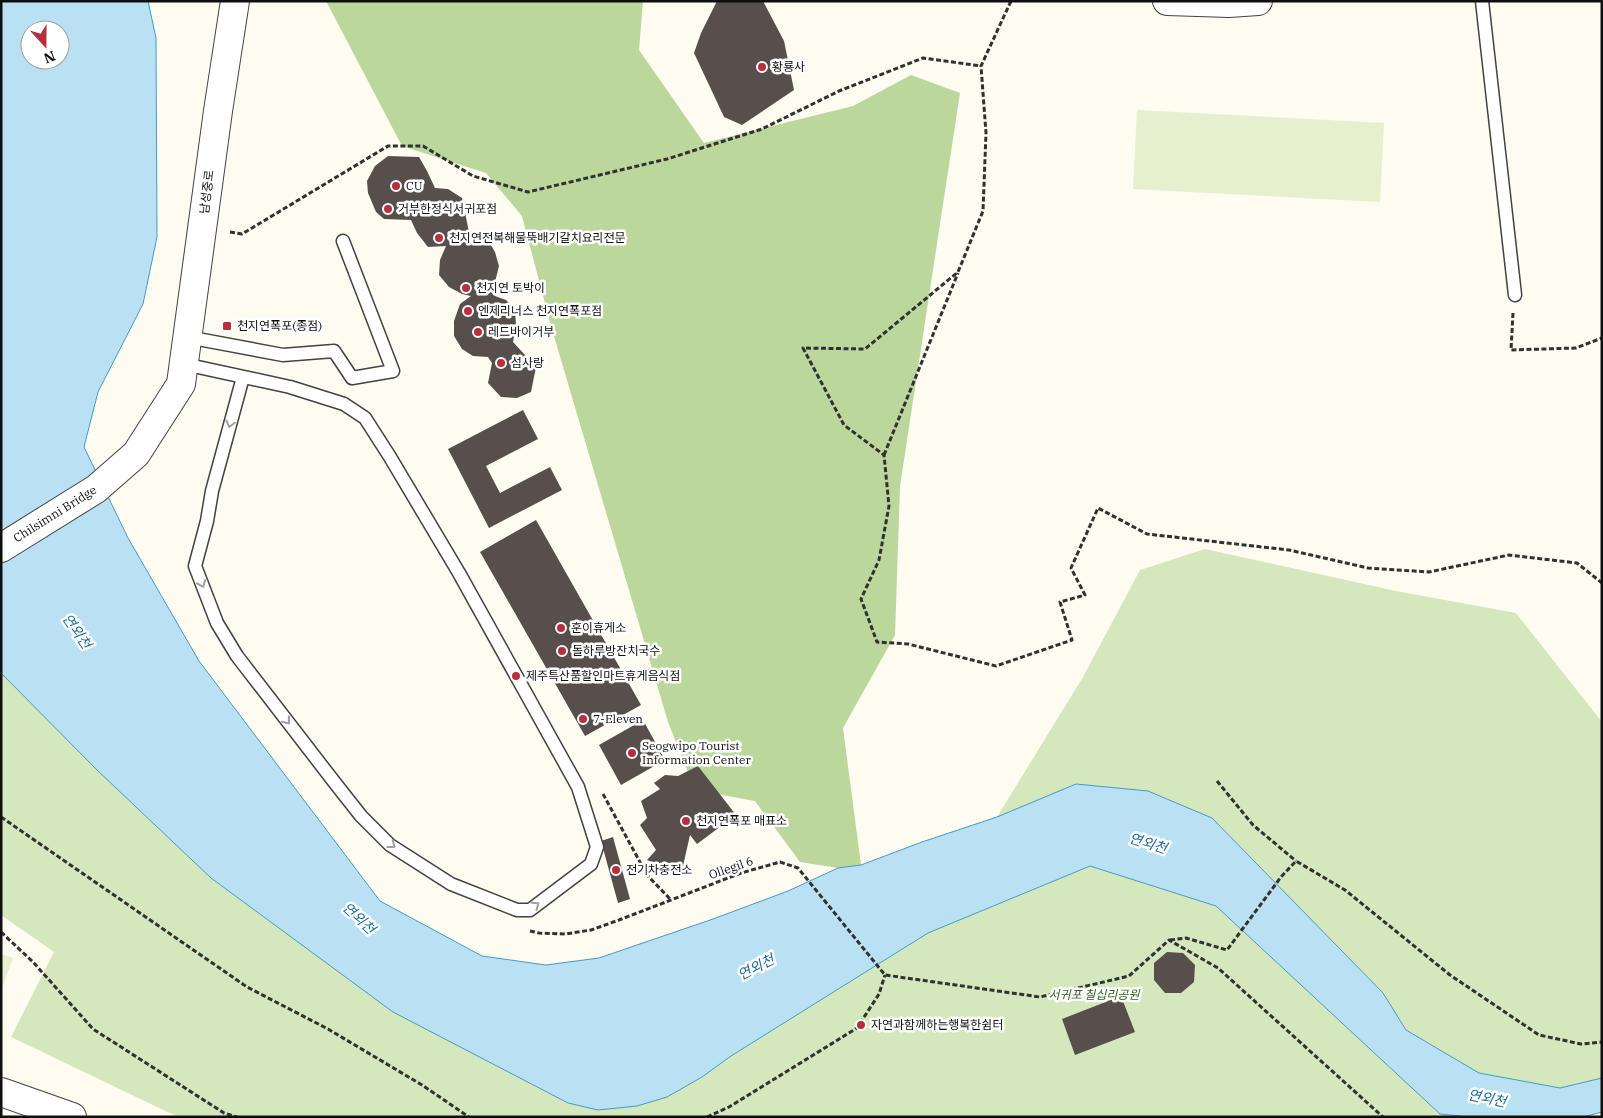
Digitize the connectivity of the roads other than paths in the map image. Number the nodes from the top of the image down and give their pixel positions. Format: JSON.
{"nodes":[{"id":1,"x":235,"y":1,"type":"edge"},
{"id":2,"x":1167,"y":1,"type":"edge"},
{"id":3,"x":1258,"y":1,"type":"edge"},
{"id":4,"x":1482,"y":1,"type":"edge"},
{"id":5,"x":343,"y":241,"type":"dead end"},
{"id":6,"x":1515,"y":295,"type":"road end"},
{"id":7,"x":187,"y":337,"type":"junction"},
{"id":8,"x":182,"y":374,"type":"junction"},
{"id":9,"x":243,"y":377,"type":"junction"},
{"id":10,"x":1,"y":548,"type":"edge"},
{"id":11,"x":1,"y":1092,"type":"edge"},
{"id":12,"x":72,"y":1117,"type":"edge"}],
"edges":[{"from":1,"to":7,"type":"street","name":"남성중로"},
{"from":2,"to":3,"type":"street"},
{"from":4,"to":6,"type":"lane"},
{"from":5,"to":7,"type":"lane"},
{"from":7,"to":8,"type":"street","name":"남성중로"},
{"from":8,"to":9,"type":"lane"},
{"from":8,"to":10,"type":"street","name":"Chilsimni Bridge"},
{"from":9,"to":9,"type":"lane","one_way":true},
{"from":11,"to":12,"type":"street"}]}
